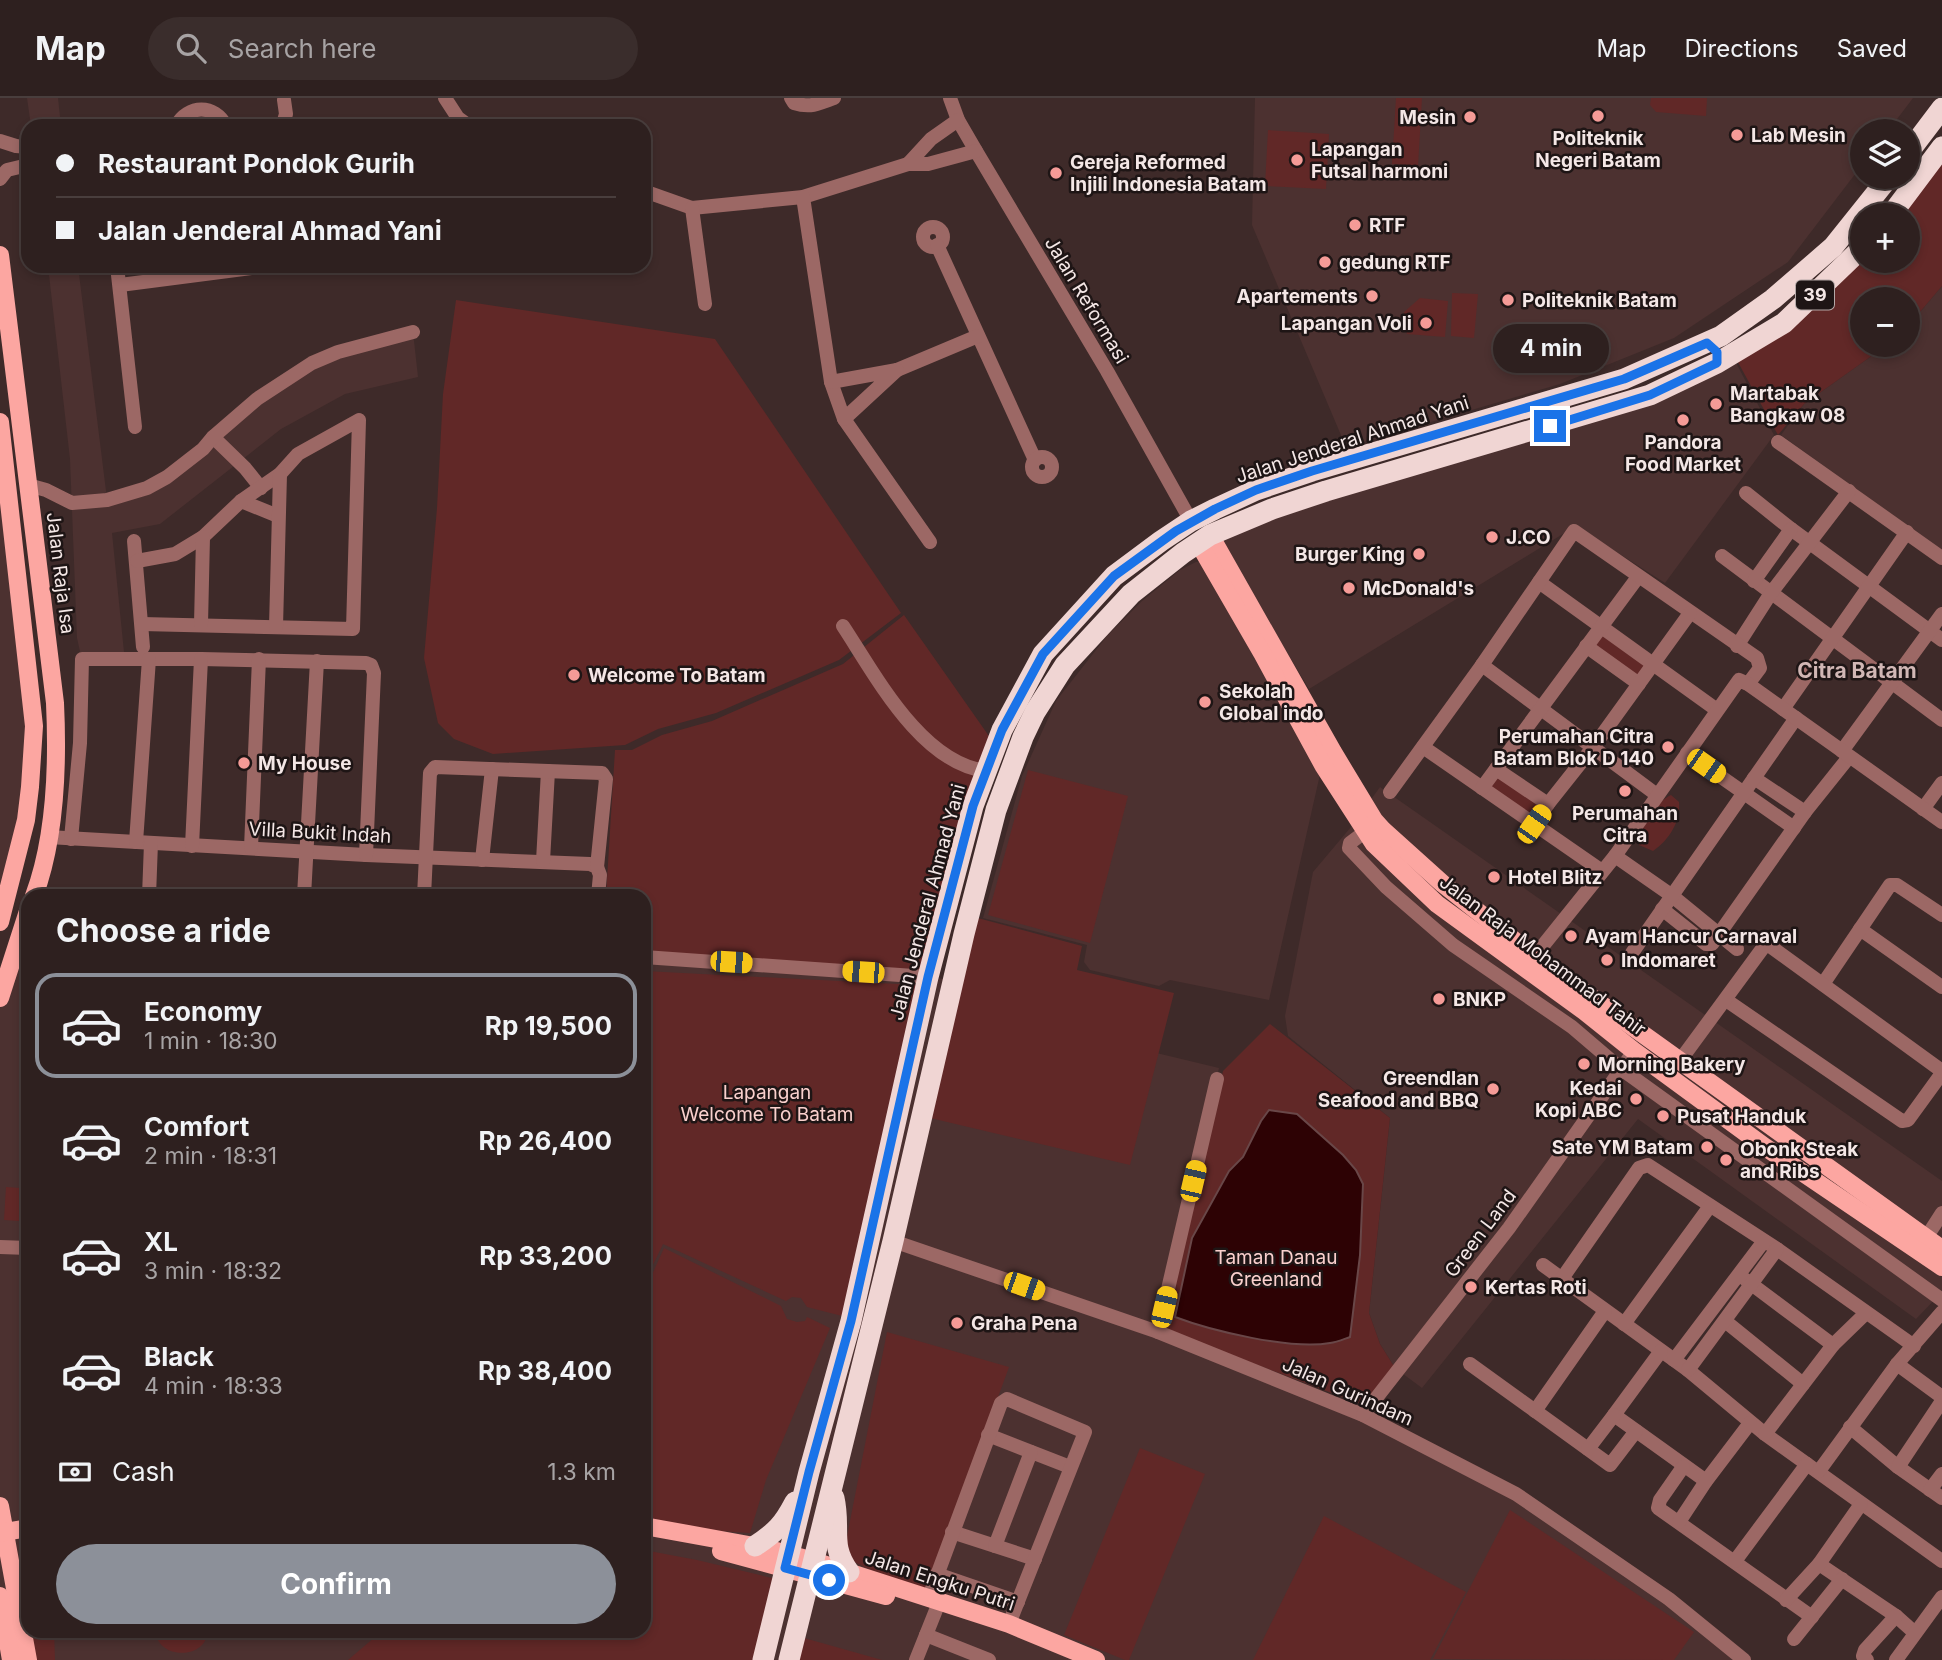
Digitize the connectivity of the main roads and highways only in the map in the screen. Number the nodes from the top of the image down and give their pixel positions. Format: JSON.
{"nodes":[{"id":1,"x":1942,"y":108,"type":"edge"},
{"id":2,"x":1920,"y":137,"type":"edge"},
{"id":3,"x":1942,"y":147,"type":"edge"},
{"id":4,"x":1879,"y":189,"type":"edge"},
{"id":5,"x":1900,"y":203,"type":"edge"},
{"id":6,"x":0,"y":255,"type":"edge"},
{"id":7,"x":1850,"y":260,"type":"edge"},
{"id":8,"x":1,"y":275,"type":"edge"},
{"id":9,"x":1707,"y":343,"type":"junction"},
{"id":10,"x":1717,"y":363,"type":"junction"},
{"id":11,"x":0,"y":422,"type":"edge"},
{"id":12,"x":4,"y":490,"type":"edge"},
{"id":13,"x":1205,"y":540,"type":"junction"},
{"id":14,"x":55,"y":703,"type":"junction"},
{"id":15,"x":33,"y":704,"type":"junction"},
{"id":16,"x":36,"y":889,"type":"edge"},
{"id":17,"x":0,"y":922,"type":"edge"},
{"id":18,"x":21,"y":936,"type":"edge"},
{"id":19,"x":1529,"y":962,"type":"junction"},
{"id":20,"x":0,"y":998,"type":"edge"},
{"id":21,"x":899,"y":1115,"type":"junction"},
{"id":22,"x":920,"y":1120,"type":"junction"},
{"id":23,"x":1922,"y":1244,"type":"junction"},
{"id":24,"x":1942,"y":1249,"type":"edge"},
{"id":25,"x":1942,"y":1267,"type":"edge"},
{"id":26,"x":805,"y":1486,"type":"junction"},
{"id":27,"x":832,"y":1486,"type":"junction"},
{"id":28,"x":0,"y":1506,"type":"edge"},
{"id":29,"x":651,"y":1527,"type":"edge"},
{"id":30,"x":21,"y":1531,"type":"edge"},
{"id":31,"x":3,"y":1538,"type":"edge"},
{"id":32,"x":651,"y":1538,"type":"edge"},
{"id":33,"x":21,"y":1539,"type":"edge"},
{"id":34,"x":755,"y":1546,"type":"junction"},
{"id":35,"x":787,"y":1561,"type":"junction"},
{"id":36,"x":812,"y":1568,"type":"junction"},
{"id":37,"x":849,"y":1572,"type":"junction"},
{"id":38,"x":0,"y":1596,"type":"edge"},
{"id":39,"x":932,"y":1604,"type":"junction"},
{"id":40,"x":21,"y":1626,"type":"edge"},
{"id":41,"x":23,"y":1638,"type":"edge"},
{"id":42,"x":11,"y":1660,"type":"edge"},
{"id":43,"x":28,"y":1660,"type":"edge"},
{"id":44,"x":764,"y":1660,"type":"edge"},
{"id":45,"x":789,"y":1660,"type":"edge"},
{"id":46,"x":1075,"y":1660,"type":"edge"},
{"id":47,"x":1096,"y":1660,"type":"edge"}],
"edges":[{"from":1,"to":2,"type":"highway"},
{"from":3,"to":5,"type":"highway"},
{"from":4,"to":9,"type":"highway","name":"Jalan Jenderal Ahmad Yani","number":"39"},
{"from":6,"to":8,"type":"main road","name":"Jalan Raja Isa"},
{"from":7,"to":10,"type":"highway","number":"39"},
{"from":8,"to":14,"type":"main road","name":"Jalan Raja Isa"},
{"from":9,"to":10,"type":"highway"},
{"from":9,"to":21,"type":"highway","name":"Jalan Jenderal Ahmad Yani","number":"39"},
{"from":10,"to":13,"type":"highway","number":"39"},
{"from":11,"to":12,"type":"main road"},
{"from":12,"to":15,"type":"main road"},
{"from":13,"to":19,"type":"main road","name":"Jalan Raja Mohammad Tahir"},
{"from":13,"to":19,"type":"main road","name":"Jalan Raja Mohammad Tahir"},
{"from":13,"to":22,"type":"highway","number":"39"},
{"from":14,"to":15,"type":"main road"},
{"from":14,"to":16,"type":"main road","name":"Jalan Raja Isa"},
{"from":15,"to":17,"type":"main road"},
{"from":18,"to":20,"type":"main road"},
{"from":19,"to":23,"type":"main road","name":"Jalan Raja Mohammad Tahir"},
{"from":19,"to":23,"type":"main road","name":"Jalan Raja Mohammad Tahir"},
{"from":21,"to":22,"type":"highway"},
{"from":21,"to":26,"type":"highway","name":"Jalan Jenderal Ahmad Yani","number":"39"},
{"from":22,"to":27,"type":"highway","number":"39"},
{"from":23,"to":24,"type":"main road","name":"Jalan Raja Mohammad Tahir"},
{"from":23,"to":25,"type":"main road","name":"Jalan Raja Mohammad Tahir"},
{"from":26,"to":34,"type":"highway"},
{"from":26,"to":35,"type":"highway","name":"Jalan Jenderal Ahmad Yani","number":"39"},
{"from":27,"to":36,"type":"highway","number":"39"},
{"from":27,"to":37,"type":"highway"},
{"from":28,"to":31,"type":"main road"},
{"from":29,"to":34,"type":"main road","name":"Jalan Engku Putri"},
{"from":30,"to":31,"type":"main road"},
{"from":31,"to":33,"type":"main road"},
{"from":31,"to":40,"type":"main road"},
{"from":32,"to":35,"type":"main road","name":"Jalan Engku Putri"},
{"from":34,"to":35,"type":"main road","name":"Jalan Engku Putri"},
{"from":35,"to":36,"type":"main road","name":"Jalan Engku Putri"},
{"from":35,"to":44,"type":"highway","number":"39"},
{"from":36,"to":37,"type":"main road","name":"Jalan Engku Putri"},
{"from":36,"to":39,"type":"main road","name":"Jalan Engku Putri"},
{"from":36,"to":45,"type":"highway","number":"39"},
{"from":37,"to":39,"type":"main road","name":"Jalan Engku Putri"},
{"from":38,"to":42,"type":"main road"},
{"from":39,"to":46,"type":"main road","name":"Jalan Engku Putri"},
{"from":39,"to":47,"type":"main road","name":"Jalan Engku Putri"},
{"from":41,"to":43,"type":"main road"}]}
